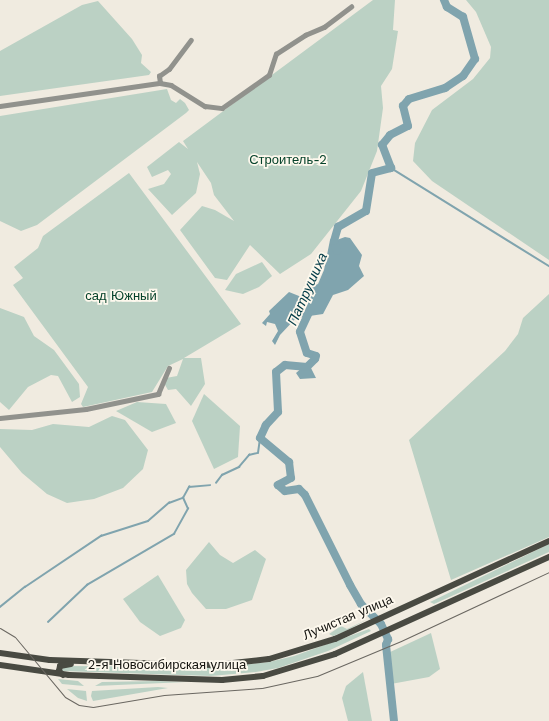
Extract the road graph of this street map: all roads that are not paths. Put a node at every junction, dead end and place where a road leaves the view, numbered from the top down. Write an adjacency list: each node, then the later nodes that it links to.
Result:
1 (351, 7): 3 (street)
2 (191, 40): 3 (street)
3 (160, 83): 4 (street)
4 (0, 106)
5 (169, 368): 6 (street)
6 (0, 418)
7 (549, 541): 11 (main road, Лучистая улица)
8 (549, 557): 9 (main road, Лучистая улица)
9 (375, 636): 13 (main road, 2-я Новосибирская улица)
10 (0, 653): 11 (main road, Лучистая улица)
11 (95, 662): 13 (main road)
12 (0, 665): 13 (main road, 2-я Новосибирская улица)
13 (64, 675)

